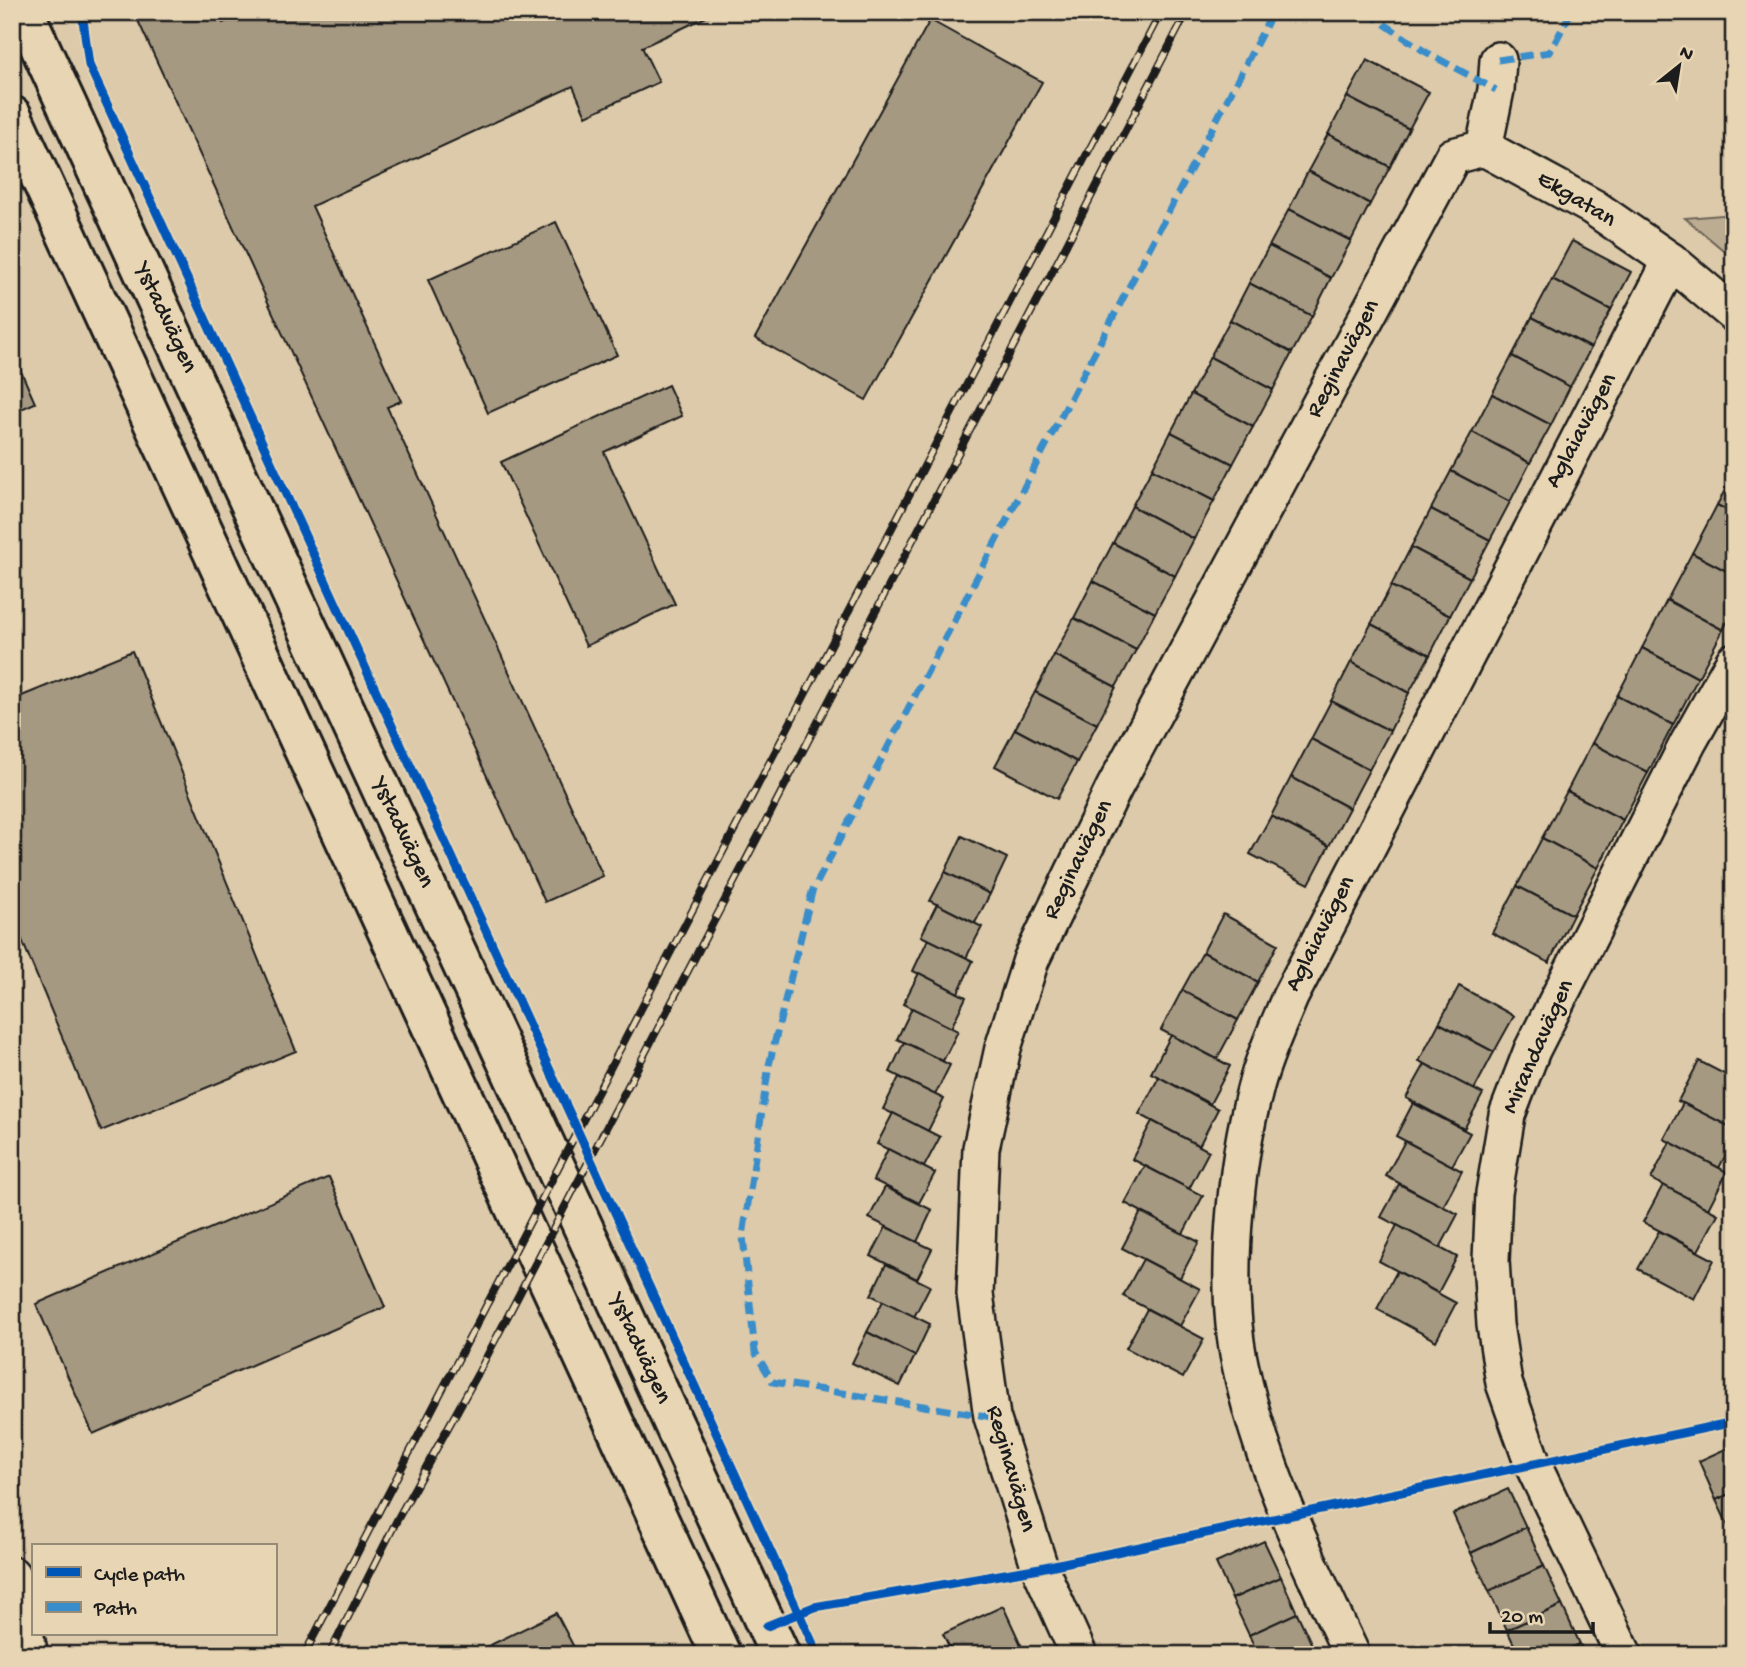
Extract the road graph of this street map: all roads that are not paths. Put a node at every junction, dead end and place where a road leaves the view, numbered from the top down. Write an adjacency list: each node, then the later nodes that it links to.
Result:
1 (24, 12): 11 (main road, Ystadvägen)
2 (1499, 60): 4 (street)
3 (12, 117): 10 (main road)
4 (1483, 148): 5 (street, Ekgatan); 12 (street, Reginavägen)
5 (1671, 261): 6 (street, Ekgatan); 13 (street, Aglaiavägen)
6 (1734, 314)
7 (1734, 661): 14 (street, Mirandavägen)
8 (12, 1575): 9 (street)
9 (30, 1655)
10 (721, 1655)
11 (780, 1655)
12 (1079, 1655)
13 (1352, 1655)
14 (1624, 1655)

